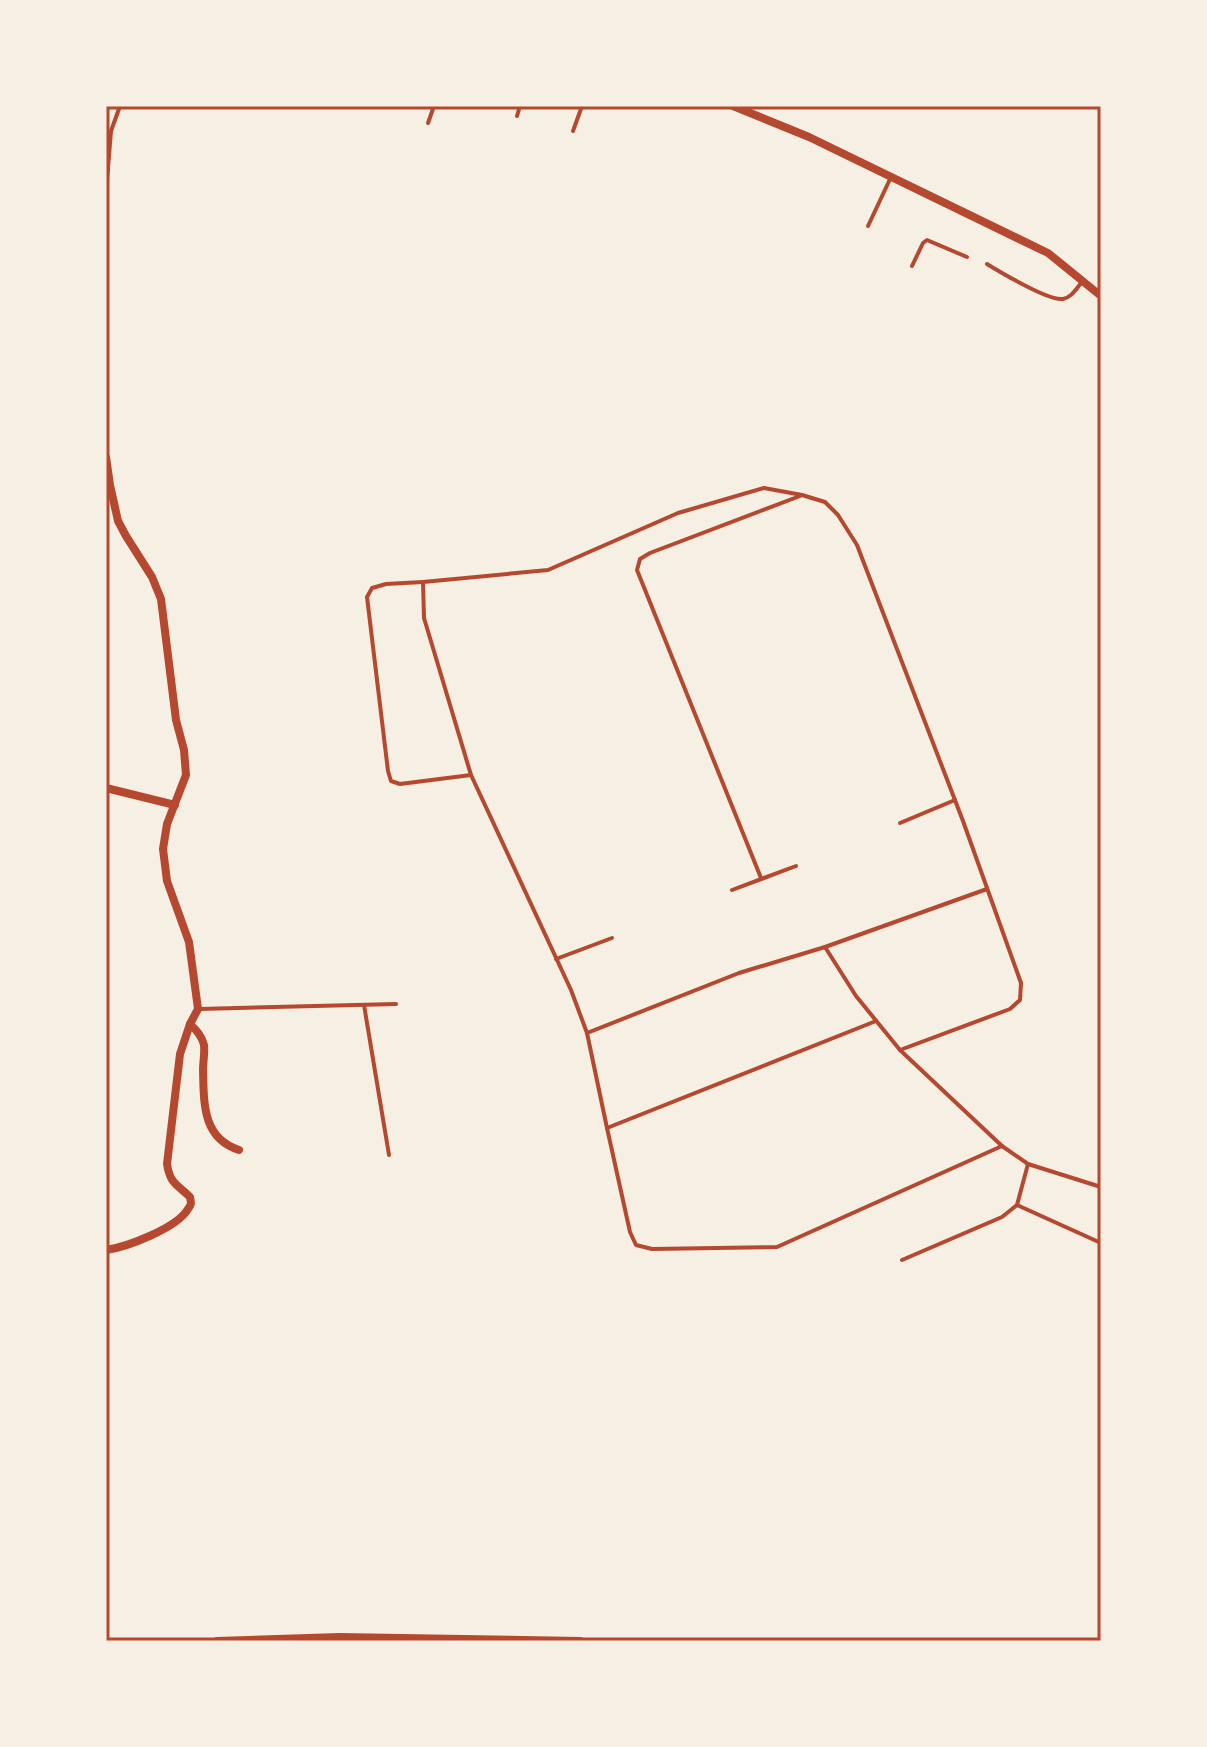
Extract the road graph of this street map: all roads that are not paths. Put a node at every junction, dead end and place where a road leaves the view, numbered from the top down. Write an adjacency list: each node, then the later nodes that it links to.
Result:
1 (120, 106): 8 (lane)
2 (434, 106): 7 (lane)
3 (520, 106): 6 (lane)
4 (582, 106): 9 (lane)
5 (733, 106): 10 (street)
6 (517, 116)
7 (428, 123)
8 (109, 131): 11 (lane)
9 (573, 131)
10 (891, 177): 12 (lane); 16 (street)
11 (106, 192)
12 (868, 226)
13 (967, 257): 15 (lane)
14 (987, 264): 16 (lane)
15 (912, 266)
16 (1083, 280): 17 (street)
17 (1101, 296)
18 (106, 457): 24 (street)
19 (802, 495): 20 (lane); 23 (lane); 27 (lane)
20 (423, 582): 21 (lane); 21 (lane)
21 (471, 775): 32 (lane)
22 (106, 788): 24 (street)
23 (955, 800): 25 (lane); 28 (lane)
24 (175, 805): 35 (street)
25 (900, 823)
26 (796, 866): 27 (lane)
27 (761, 878): 29 (lane)
28 (987, 889): 31 (lane); 39 (lane)
29 (732, 890)
30 (612, 938): 32 (lane)
31 (825, 947): 36 (lane); 38 (lane)
32 (556, 959): 38 (lane)
33 (396, 1004): 34 (lane)
34 (364, 1005): 35 (lane); 43 (lane)
35 (198, 1009): 37 (street)
36 (876, 1021): 39 (lane); 40 (lane)
37 (190, 1024): 42 (street); 48 (street)
38 (587, 1033): 40 (lane)
39 (900, 1050): 41 (lane)
40 (607, 1128): 41 (lane)
41 (1002, 1146): 44 (lane)
42 (239, 1150)
43 (389, 1155)
44 (1028, 1164): 45 (lane); 46 (lane)
45 (1101, 1187)
46 (1017, 1205): 47 (lane); 49 (lane)
47 (1101, 1243)
48 (106, 1250)
49 (902, 1260)
50 (217, 1641): 51 (street)
51 (580, 1641)

